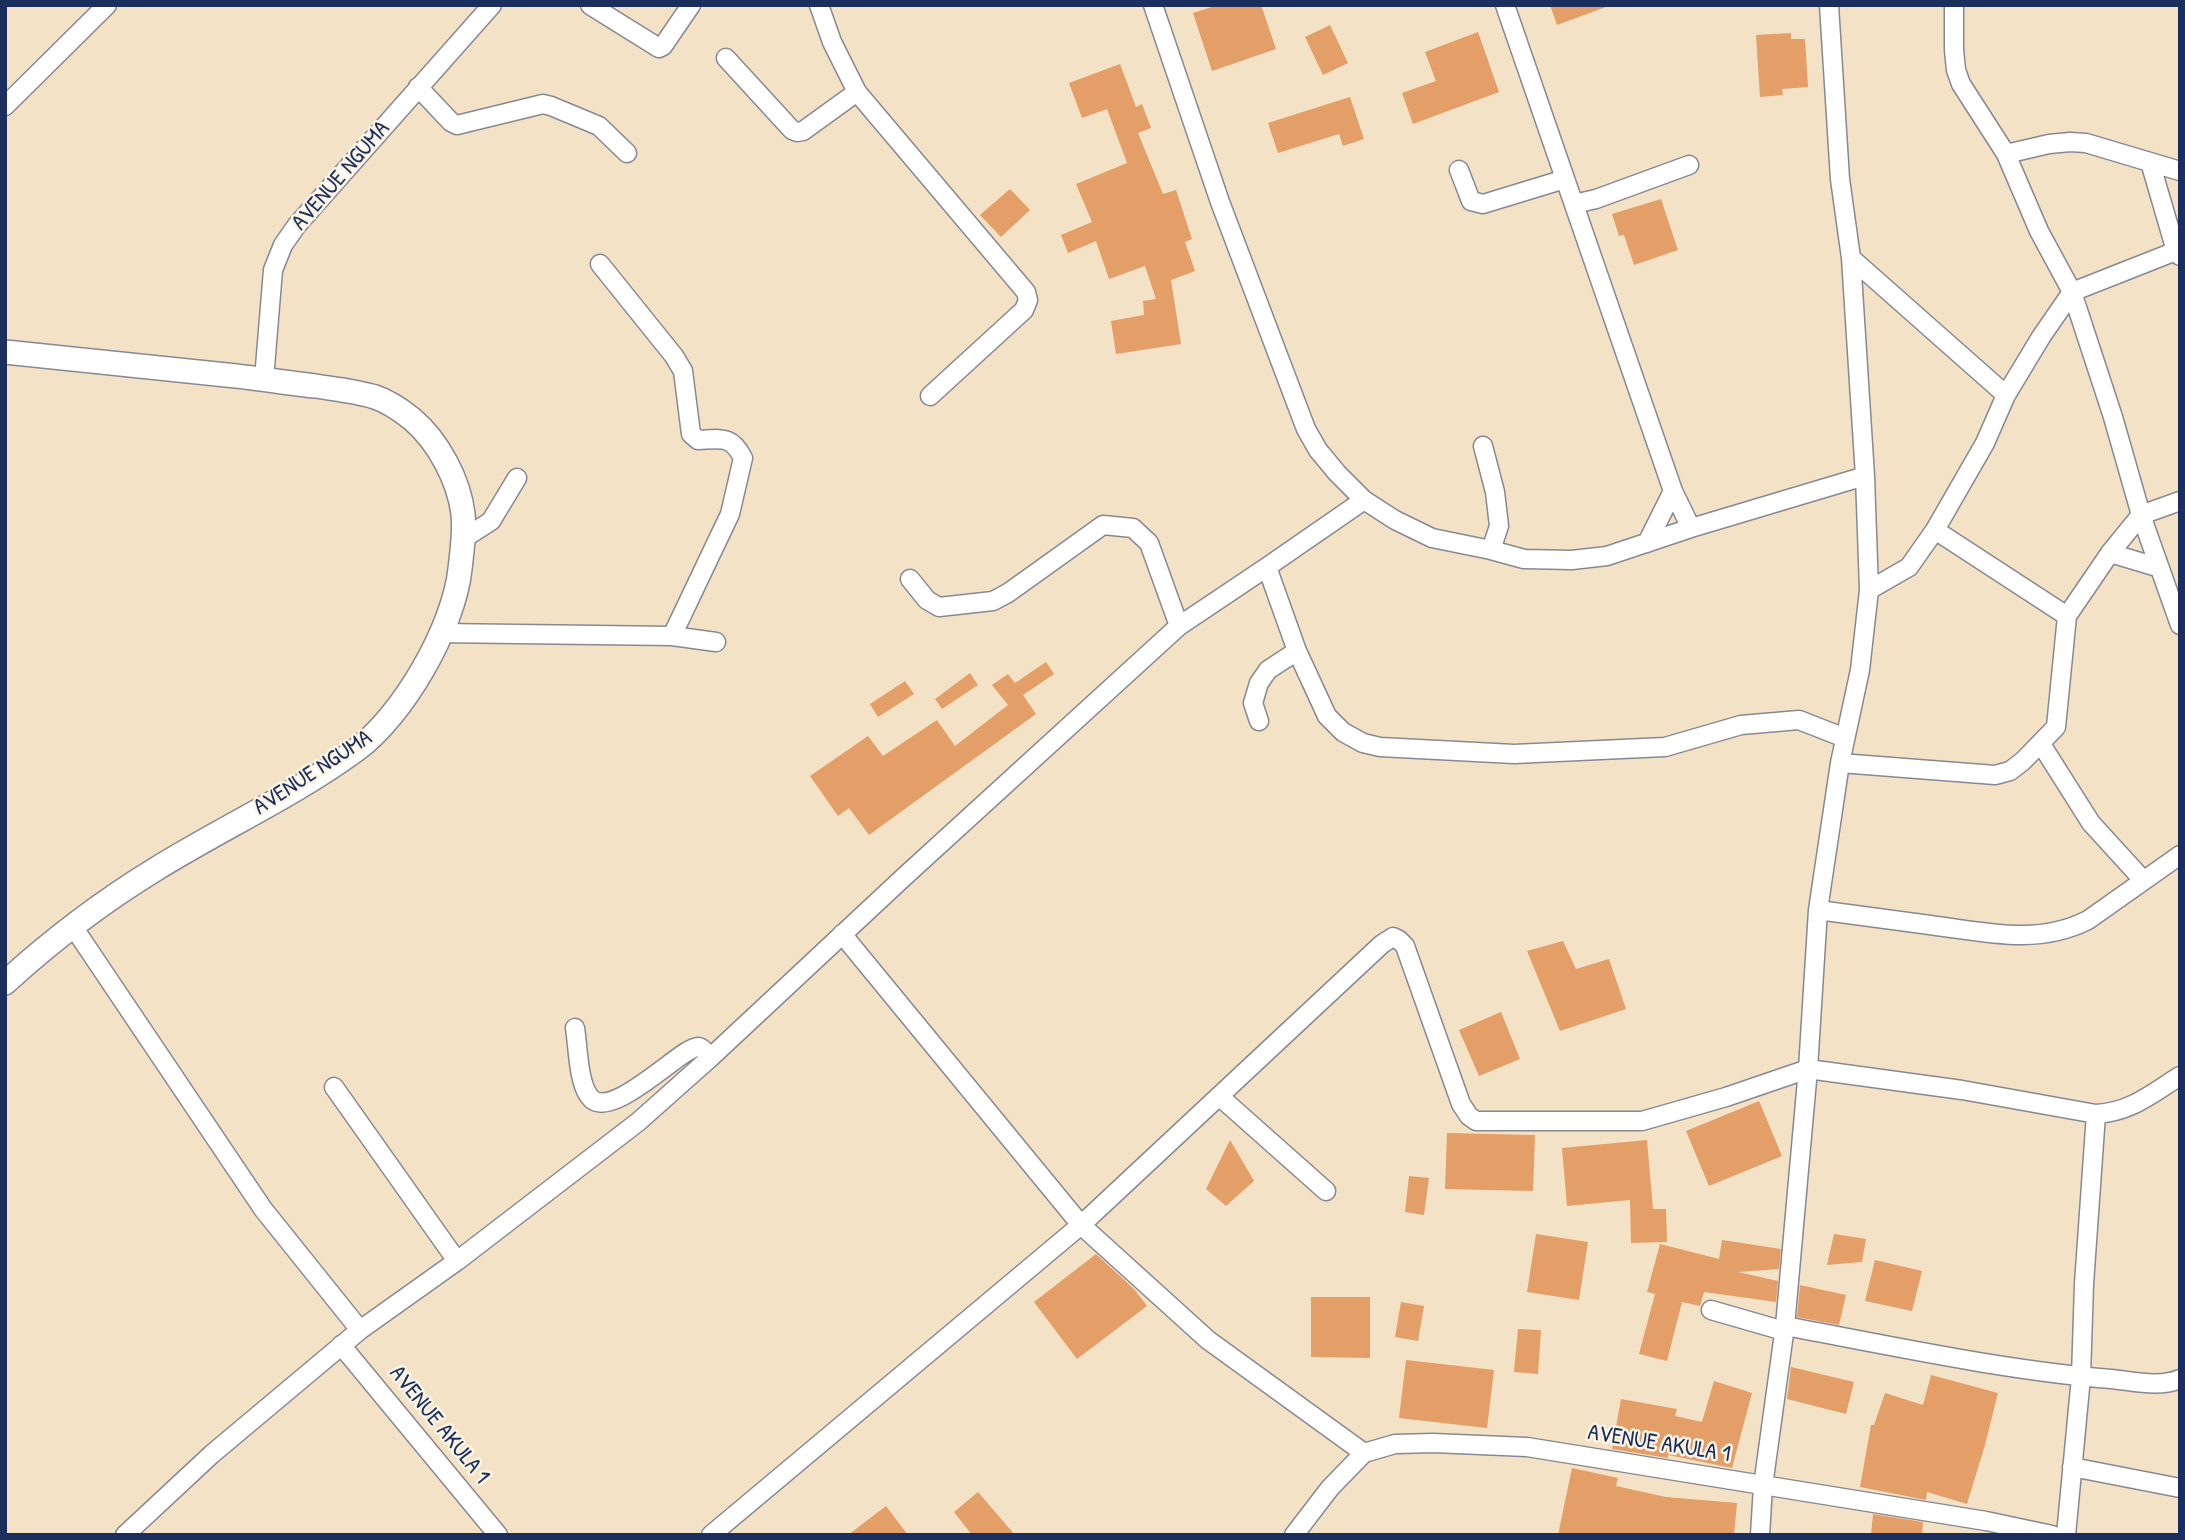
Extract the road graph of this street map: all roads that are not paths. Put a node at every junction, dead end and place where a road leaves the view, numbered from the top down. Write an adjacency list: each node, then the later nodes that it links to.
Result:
1 (107, 5): 13 (street)
2 (492, 5): 11 (street, AVENUE NGUMA)
3 (590, 5): 4 (street)
4 (691, 5)
5 (819, 5): 12 (street)
6 (1153, 5): 34 (street)
7 (1505, 5): 20 (street)
8 (1829, 5): 23 (street)
9 (1954, 5): 15 (street)
10 (726, 58): 12 (street)
11 (418, 87): 14 (street); 27 (street, AVENUE NGUMA)
12 (857, 92): 29 (street)
13 (5, 106)
14 (627, 153)
15 (2006, 155): 16 (street); 25 (street)
16 (2150, 162): 19 (street); 22 (street)
17 (1689, 165): 21 (street)
18 (1459, 170): 20 (street)
19 (2180, 171)
20 (1565, 179): 21 (street)
21 (1574, 204): 33 (street)
22 (2178, 254): 25 (street)
23 (1851, 258): 28 (street); 31 (street)
24 (600, 264): 51 (street)
25 (2072, 292): 28 (street); 36 (street)
26 (5, 352): 27 (main road, AVENUE NGUMA)
27 (264, 379): 39 (main road, AVENUE NGUMA)
28 (2006, 395): 38 (street)
29 (930, 396)
30 (1483, 446): 41 (street)
31 (1865, 476): 37 (street); 46 (street)
32 (517, 478): 39 (street)
33 (1673, 491): 37 (street); 40 (street)
34 (1364, 500): 41 (street); 43 (street)
35 (2180, 501): 36 (street)
36 (2141, 515): 42 (street); 44 (street)
37 (1691, 528): 40 (street)
38 (1935, 530): 46 (street); 47 (street)
39 (463, 539): 50 (main road, AVENUE NGUMA)
40 (1647, 543): 41 (street)
41 (1491, 550)
42 (2110, 553): 44 (street); 47 (street)
43 (1267, 568): 49 (street); 53 (street)
44 (2160, 568): 48 (street)
45 (910, 579): 49 (street)
46 (1869, 590): 55 (street)
47 (2067, 615): 56 (street)
48 (2180, 625)
49 (1179, 626): 62 (street)
50 (440, 634): 51 (street); 61 (main road, AVENUE NGUMA)
51 (672, 636): 52 (street)
52 (716, 642)
53 (1297, 651): 54 (street); 55 (street)
54 (1259, 721)
55 (1845, 738): 57 (street)
56 (2041, 744): 57 (street); 59 (street)
57 (1840, 763): 60 (street)
58 (2180, 856): 59 (street)
59 (2143, 880): 60 (street)
60 (1818, 911): 66 (street)
61 (72, 925): 63 (main road, AVENUE NGUMA); 76 (street)
62 (842, 934): 65 (street); 72 (street)
63 (5, 983)
64 (575, 1028): 65 (street)
65 (710, 1058): 73 (street)
66 (1808, 1069): 69 (street); 70 (street); 75 (street)
67 (2180, 1076): 70 (street)
68 (334, 1087): 73 (street)
69 (1219, 1096): 71 (street); 72 (street)
70 (2096, 1114): 78 (street)
71 (1326, 1191)
72 (1081, 1225): 80 (street); 86 (street)
73 (457, 1261): 76 (street)
74 (1711, 1310): 75 (street)
75 (1784, 1328): 78 (street); 82 (street)
76 (360, 1329): 77 (street)
77 (341, 1345): 84 (street); 85 (street, AVENUE AKULA 1)
78 (2081, 1377): 79 (street); 81 (street)
79 (2180, 1379)
80 (1364, 1453): 82 (street, AVENUE AKULA 1); 87 (street)
81 (2071, 1467): 83 (street); 90 (street)
82 (1763, 1486): 88 (street); 89 (street, AVENUE AKULA 1)
83 (2180, 1488)
84 (125, 1535)
85 (498, 1535)
86 (711, 1535)
87 (1294, 1535)
88 (1759, 1535)
89 (2052, 1535)
90 (2066, 1535)

